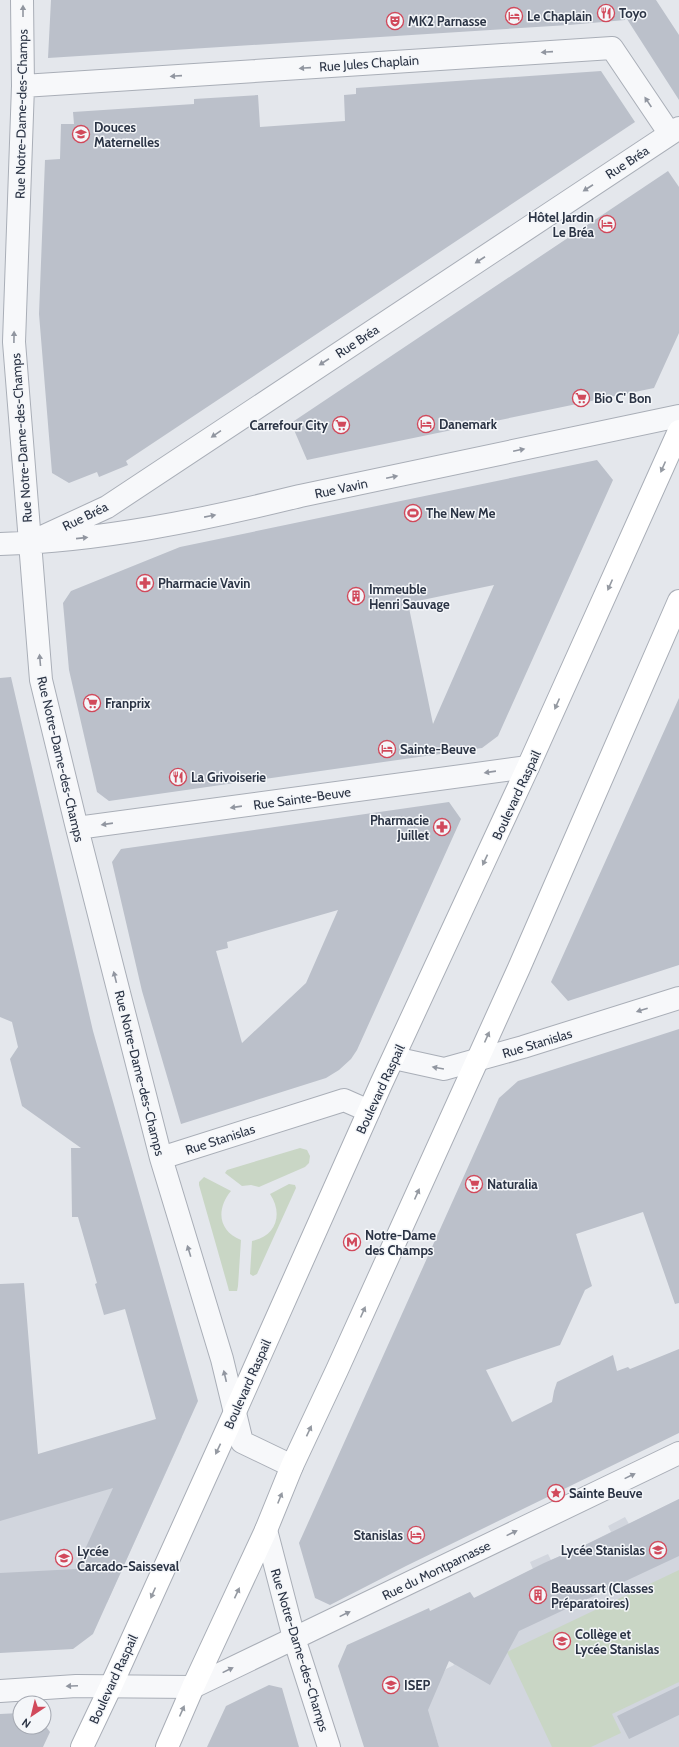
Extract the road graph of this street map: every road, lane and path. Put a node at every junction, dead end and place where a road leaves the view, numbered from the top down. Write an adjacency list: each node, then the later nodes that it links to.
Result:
1 (22, 0): 2 (street, Rue Notre-Dame-des-Champs, one-way to 1)
2 (23, 86): 3 (street, Rue Jules Chaplain, one-way to 2); 6 (street, Rue Notre-Dame-des-Champs, one-way to 2)
3 (674, 131): 6 (street, Rue Bréa, one-way to 6)
4 (679, 416): 6 (street, Rue Vavin, one-way to 4)
5 (679, 431): 9 (main road, Boulevard Raspail, one-way to 9)
6 (29, 543): 7 (street, Rue Vavin); 10 (street, Rue Notre-Dame-des-Champs, one-way to 6)
7 (0, 544)
8 (679, 601): 13 (main road, one-way to 8)
9 (528, 767): 10 (street, Rue Sainte-Beuve, one-way to 10); 12 (main road, Boulevard Raspail, one-way to 12)
10 (77, 828): 15 (street, Rue Notre-Dame-des-Champs, one-way to 10)
11 (679, 998): 13 (street, Rue Stanislas, one-way to 13)
12 (394, 1058): 13 (street, Rue Stanislas, one-way to 12); 14 (main road, Boulevard Raspail)
13 (476, 1062): 18 (main road, one-way to 13)
14 (369, 1111): 15 (street, Rue Stanislas); 16 (main road, Boulevard Raspail)
15 (161, 1158): 16 (street, Rue Notre-Dame-des-Champs, one-way to 15)
16 (234, 1414): 18 (street, Rue Notre-Dame-des-Champs); 21 (main road, Boulevard Raspail, one-way to 21)
17 (679, 1453): 20 (street, Rue du Montparnasse, one-way to 17)
18 (292, 1466): 19 (main road, one-way to 18)
19 (266, 1530): 20 (street, Rue Notre-Dame-des-Champs); 22 (main road, one-way to 19)
20 (294, 1638): 22 (street, Rue du Montparnasse, one-way to 20); 26 (street, Rue Notre-Dame-des-Champs)
21 (111, 1686): 22 (street); 23 (street, one-way to 23); 24 (main road, Boulevard Raspail)
22 (193, 1687): 25 (main road, one-way to 22)
23 (0, 1691)
24 (82, 1747)
25 (167, 1747)
26 (329, 1747)

